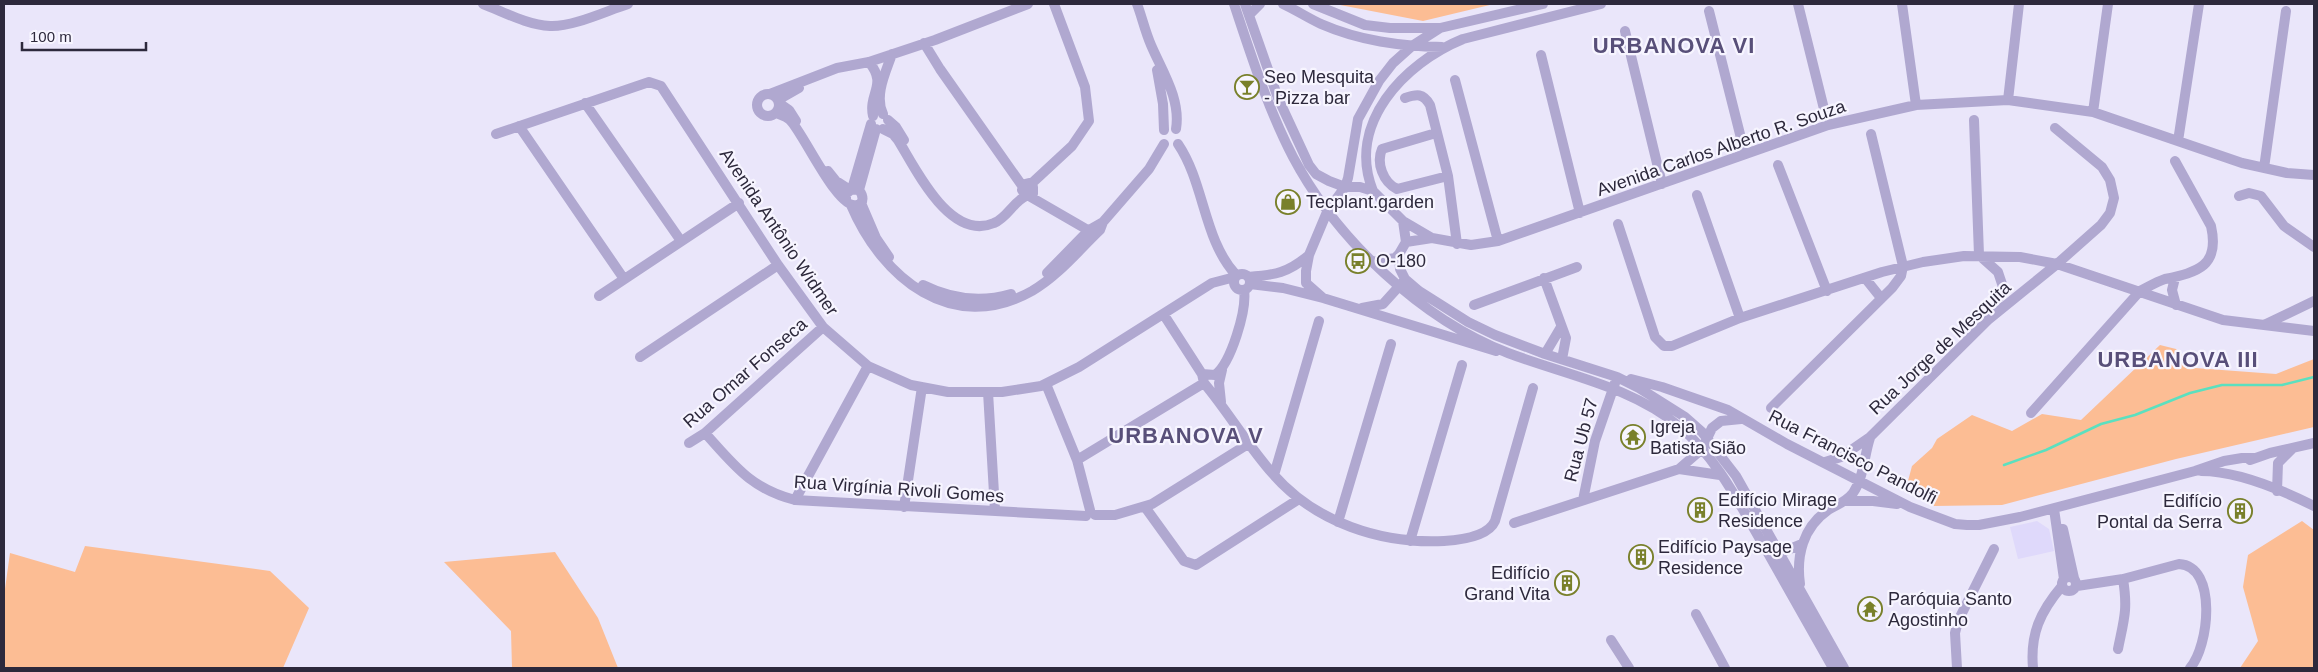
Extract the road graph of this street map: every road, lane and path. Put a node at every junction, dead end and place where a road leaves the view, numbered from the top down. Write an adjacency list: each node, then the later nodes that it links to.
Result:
1 (483, 4): 2 (street)
2 (628, 4)
3 (1028, 4): 23 (street)
4 (1054, 4): 61 (street)
5 (1137, 4): 25 (street)
6 (1234, 4): 67 (street)
7 (1245, 4): 20 (street)
8 (1260, 4): 20 (street)
9 (1283, 4): 24 (street)
10 (1313, 4): 21 (street)
11 (1543, 4): 21 (street)
12 (1601, 4): 27 (street)
13 (1798, 4): 41 (street)
14 (1902, 4): 36 (street)
15 (2018, 4): 34 (street)
16 (2108, 4): 37 (street)
17 (2199, 4): 48 (street)
18 (1709, 10): 52 (street)
19 (2286, 11): 55 (street)
20 (1249, 15): 58 (street)
21 (1440, 28): 26 (street)
22 (1625, 31): 59 (street)
23 (924, 43): 28 (street); 61 (street)
24 (1385, 43): 26 (street); 31 (street)
25 (1151, 44): 43 (street); 44 (street)
26 (1412, 46): 27 (street); 31 (street)
27 (1443, 47): 62 (street)
28 (892, 54): 30 (street); 39 (street)
29 (1541, 55): 68 (street)
30 (869, 62): 39 (street); 64 (street)
31 (1393, 63): 51 (street)
32 (1455, 80): 74 (street)
33 (1405, 98): 45 (street)
34 (2008, 100): 36 (street, Avenida Carlos Alberto R. Souza); 37 (street, Avenida Carlos Alberto R. Souza)
35 (585, 103): 40 (street, Avenida Antônio Widmer); 66 (street, Avenida Antônio Widmer); 73 (street)
36 (1916, 104): 41 (street, Avenida Carlos Alberto R. Souza)
37 (2093, 112): 48 (street, Avenida Carlos Alberto R. Souza)
38 (1974, 120): 80 (street)
39 (879, 122): 61 (street); 64 (street)
40 (518, 126): 46 (street, Avenida Antônio Widmer); 89 (street)
41 (1828, 126): 52 (street, Avenida Carlos Alberto R. Souza)
42 (2055, 128): 82 (street, Rua Jorge de Mesquita)
43 (1176, 129): 44 (street); 50 (street)
44 (1164, 130): 49 (street)
45 (1436, 133): 57 (street); 57 (street)
46 (496, 134)
47 (1871, 134): 84 (street)
48 (2178, 141): 55 (street, Avenida Carlos Alberto R. Souza)
49 (1164, 144): 50 (street); 71 (street)
50 (1178, 144): 90 (street)
51 (1352, 147): 58 (street); 60 (street)
52 (1745, 154): 59 (street, Avenida Carlos Alberto R. Souza)
53 (2175, 161): 88 (street)
54 (1778, 165): 92 (street)
55 (2264, 168): 56 (street, Avenida Carlos Alberto R. Souza)
56 (2314, 175)
57 (1448, 176): 76 (street)
58 (1329, 181): 60 (street)
59 (1662, 184): 68 (street, Avenida Carlos Alberto R. Souza)
60 (1345, 187): 62 (street); 67 (street)
61 (1028, 191): 71 (street)
62 (1373, 191): 69 (street)
63 (1697, 195): 102 (street)
64 (853, 196): 71 (street)
65 (2239, 196): 77 (street)
66 (739, 203): 73 (street); 83 (street, Avenida Antônio Widmer)
67 (1327, 212): 79 (street); 81 (street)
68 (1580, 213): 74 (street, Avenida Carlos Alberto R. Souza)
69 (1403, 221): 72 (street); 75 (street)
70 (1618, 224): 102 (street)
71 (1096, 228)
72 (1432, 238): 75 (street); 76 (street, Avenida Carlos Alberto R. Souza)
73 (681, 241): 89 (street)
74 (1498, 241): 76 (street, Avenida Carlos Alberto R. Souza)
75 (1406, 242): 78 (street)
76 (1457, 244)
77 (2314, 247)
78 (1399, 254): 81 (street); 91 (street)
79 (1309, 255): 90 (street); 95 (street)
80 (1979, 255): 82 (street); 84 (street); 103 (street)
81 (1372, 262): 91 (street)
82 (2057, 264): 93 (street); 103 (street, Rua Jorge de Mesquita)
83 (778, 265): 107 (street, Avenida Antônio Widmer); 112 (street)
84 (1903, 266): 87 (street); 96 (street)
85 (1577, 267): 86 (street)
86 (1544, 278): 98 (street); 106 (street)
87 (1865, 278): 92 (street); 96 (street)
88 (2176, 278): 93 (street); 99 (street)
89 (624, 279): 94 (street)
90 (1241, 282): 95 (street); 101 (street, Avenida Antônio Widmer); 116 (street)
91 (1402, 283): 100 (street); 110 (street); 111 (street)
92 (1827, 291): 102 (street)
93 (2140, 291): 99 (street); 126 (street)
94 (599, 296)
95 (1323, 298): 100 (street)
96 (1882, 298): 125 (street)
97 (2314, 302): 105 (street)
98 (1474, 305)
99 (2176, 305): 105 (street)
100 (1358, 308): 110 (street)
101 (1164, 315): 117 (street); 119 (street, Avenida Antônio Widmer)
102 (1740, 318)
103 (1989, 318): 129 (street, Rua Jorge de Mesquita)
104 (1319, 321): 144 (street)
105 (2264, 325): 108 (street)
106 (1561, 326): 111 (street); 113 (street)
107 (823, 327): 115 (street, Avenida Antônio Widmer); 128 (street, Rua Omar Fonseca)
108 (2314, 331)
109 (1391, 344): 159 (street)
110 (1507, 352): 122 (street)
111 (1545, 354): 113 (street)
112 (640, 357)
113 (1562, 359): 118 (street)
114 (1462, 365): 161 (street)
115 (868, 366): 120 (street, Avenida Antônio Widmer); 149 (street)
116 (1222, 370): 117 (street); 124 (street)
117 (1204, 378): 124 (street); 138 (street)
118 (1617, 378): 122 (street, Rua Ub 57); 127 (street, Rua Francisco Pandolfi); 130 (street)
119 (1046, 384): 123 (street, Avenida Antônio Widmer); 138 (street)
120 (922, 387): 123 (street, Avenida Antônio Widmer); 153 (street)
121 (1533, 388): 161 (street)
122 (1612, 389): 135 (street); 150 (street, Rua Ub 57)
123 (988, 392): 157 (street)
124 (1222, 405): 132 (street)
125 (1771, 408)
126 (2031, 413)
127 (1742, 419): 130 (street); 139 (street, Rua Francisco Pandolfi)
128 (705, 433): 131 (street, Rua Omar Fonseca); 149 (street, Rua Virgínia Rivoli Gomes)
129 (1870, 437): 139 (street, Rua Jorge de Mesquita); 146 (street, Rua Jorge de Mesquita)
130 (1707, 438): 135 (street); 164 (street)
131 (689, 442)
132 (1248, 444): 144 (street); 154 (street, Rua Virgínia Rivoli Gomes)
133 (2314, 444): 134 (street)
134 (2293, 448): 136 (street); 140 (street)
135 (1702, 449): 141 (street); 145 (street)
136 (2270, 453): 137 (street); 140 (street)
137 (2254, 458): 142 (street, Rua Francisco Pandolfi); 143 (street)
138 (1076, 460): 158 (street)
139 (1825, 462): 146 (street, Rua Francisco Pandolfi)
140 (2278, 463): 147 (street)
141 (1680, 469): 145 (street); 150 (street)
142 (2196, 471): 143 (street); 156 (street, Rua Francisco Pandolfi)
143 (2220, 472): 147 (street)
144 (1274, 475): 148 (street)
145 (1720, 475): 164 (street)
146 (1860, 481): 151 (street); 155 (street, Rua Francisco Pandolfi)
147 (2277, 491): 152 (street)
148 (1298, 499): 154 (street); 159 (street)
149 (795, 500): 153 (street, Rua Virgínia Rivoli Gomes)
150 (1583, 500): 160 (street)
151 (1846, 501): 155 (street); 162 (street)
152 (2314, 506)
153 (904, 507): 157 (street, Rua Virgínia Rivoli Gomes)
154 (1144, 507): 158 (street, Rua Virgínia Rivoli Gomes)
155 (1910, 507): 156 (street, Rua Francisco Pandolfi)
156 (2054, 509): 166 (street)
157 (996, 510): 158 (street, Rua Virgínia Rivoli Gomes)
158 (1090, 513)
159 (1338, 522): 161 (street)
160 (1514, 523)
161 (1410, 541)
162 (1802, 544): 164 (street); 167 (street)
163 (1994, 549): 175 (street)
164 (1775, 555): 167 (street); 173 (street)
165 (2123, 579): 166 (street); 170 (street); 177 (street)
166 (2069, 584): 176 (street)
167 (1801, 590): 174 (street)
168 (1696, 614): 172 (street)
169 (1611, 640): 171 (street)
170 (2118, 649)
171 (1629, 668)
172 (1725, 668)
173 (1833, 668)
174 (1844, 668)
175 (1957, 668)
176 (2033, 668)
177 (2190, 668)

